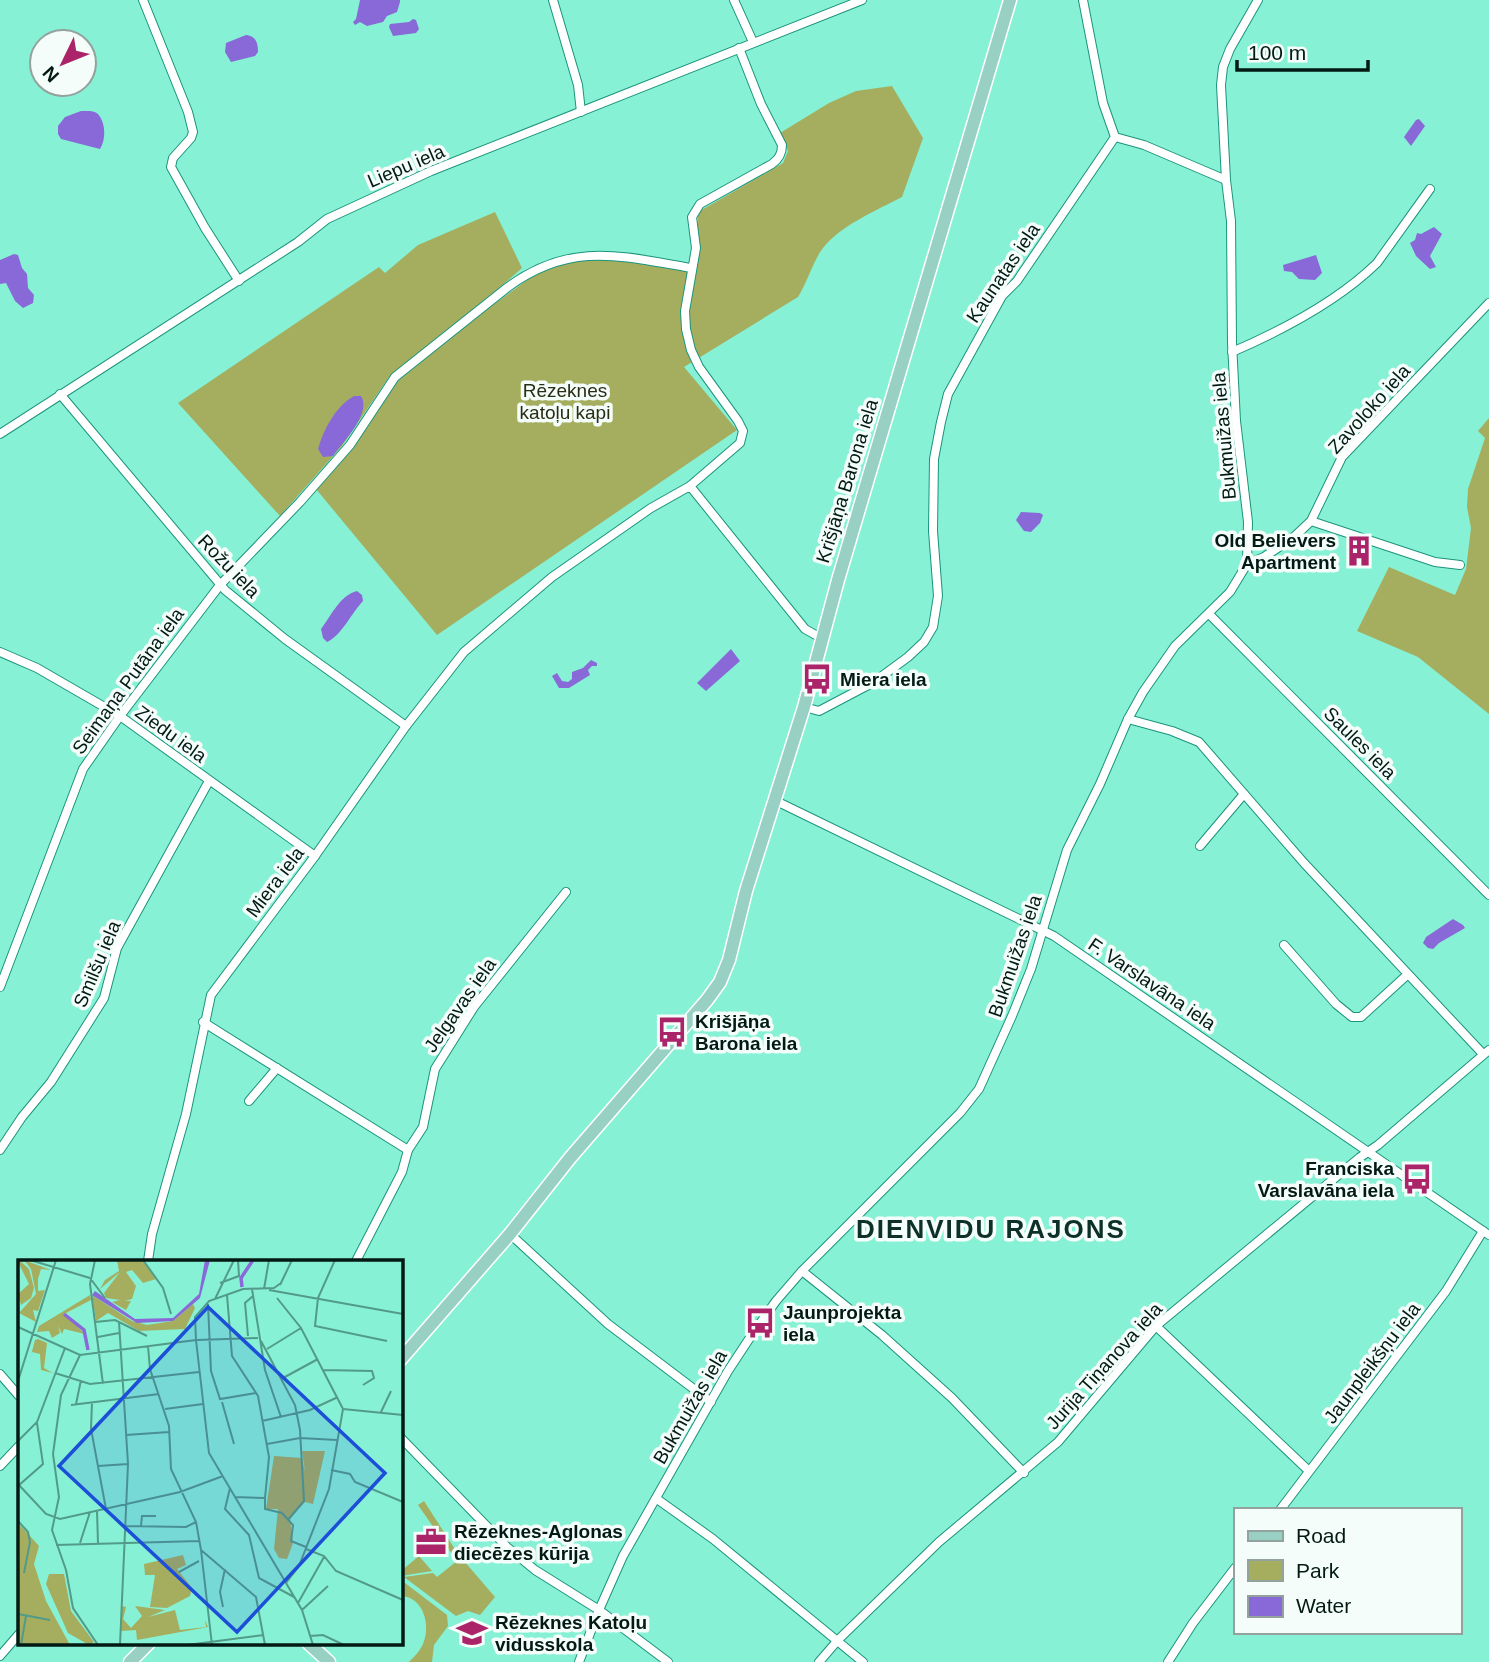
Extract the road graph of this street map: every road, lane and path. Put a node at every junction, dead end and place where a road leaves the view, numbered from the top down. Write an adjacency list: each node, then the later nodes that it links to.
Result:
1 (143, 0): 15 (street)
2 (553, 0): 10 (street)
3 (734, 0): 8 (street)
4 (862, 0): 8 (street, Liepu iela)
5 (1010, 0): 26 (main road, Krišjāņa Barona iela)
6 (1083, 0): 11 (street)
7 (1258, 0): 12 (street, Bukmuižas iela)
8 (753, 43): 9 (street, Liepu iela)
9 (739, 48): 10 (street, Liepu iela); 14 (street, Miera iela)
10 (581, 111): 15 (street, Liepu iela)
11 (1115, 137): 12 (street); 28 (street, Kaunatas iela)
12 (1226, 180): 17 (street, Bukmuižas iela)
13 (1430, 189): 17 (street)
14 (691, 268): 20 (street, Miera iela); 24 (street, Seimaņa Putāna iela)
15 (239, 281): 18 (street, Liepu iela)
16 (1489, 303): 21 (street, Zavoloko iela)
17 (1232, 352): 22 (street, Bukmuižas iela)
18 (61, 394): 19 (street, Liepu iela); 24 (street, Rožu iela)
19 (0, 434)
20 (690, 486): 26 (street); 31 (street, Miera iela)
21 (1311, 521): 22 (street, Zavoloko iela); 23 (street)
22 (1247, 564): 25 (street, Bukmuižas iela)
23 (1460, 565)
24 (220, 585): 29 (street, Seimaņa Putāna iela); 31 (street, Rožu iela)
25 (1209, 614): 30 (street, Bukmuižas iela); 38 (street, Saules iela)
26 (821, 638): 28 (main road, Krišjāņa Barona iela)
27 (0, 652): 29 (street, Ziedu iela)
28 (804, 707): 34 (main road, Krišjāņa Barona iela)
29 (120, 716): 32 (street, Ziedu iela); 42 (street, Seimaņa Putāna iela)
30 (1128, 719): 33 (street); 39 (street, Bukmuižas iela)
31 (406, 726): 36 (street, Miera iela)
32 (209, 780): 36 (street, Ziedu iela); 49 (street, Smilšu iela)
33 (1244, 794): 35 (street); 43 (street)
34 (774, 800): 39 (street, F. Varslavāna iela); 53 (main road, Krišjāņa Barona iela)
35 (1200, 846)
36 (315, 856): 45 (street, Miera iela)
37 (566, 892): 50 (street, Jelgavas iela)
38 (1489, 895)
39 (1043, 930): 51 (street, F. Varslavāna iela); 56 (street, Bukmuižas iela)
40 (1284, 945): 43 (street)
41 (0, 955): 42 (street)
42 (10, 959): 44 (street, Seimaņa Putāna iela)
43 (1407, 975): 46 (street)
44 (0, 987)
45 (204, 1022): 47 (street); 54 (street, Miera iela)
46 (1486, 1052): 51 (street, Jurija Tiņanova iela)
47 (277, 1068): 48 (street); 50 (street)
48 (249, 1101)
49 (0, 1150)
50 (408, 1150): 55 (street, Jelgavas iela)
51 (1368, 1151): 52 (street, F. Varslavāna iela); 57 (street, Jurija Tiņanova iela)
52 (1486, 1233): 65 (street, Jaunpleikšņu iela)
53 (510, 1234): 58 (main road, Krišjāņa Barona iela); 61 (street)
54 (148, 1260)
55 (357, 1260)
56 (802, 1271): 61 (street, Bukmuižas iela); 66 (street)
57 (1156, 1326): 65 (street); 66 (street, Jurija Tiņanova iela)
58 (402, 1358)
59 (0, 1374): 60 (street)
60 (18, 1395)
61 (711, 1402): 67 (street, Bukmuižas iela)
62 (402, 1439): 70 (street)
63 (18, 1447): 64 (street)
64 (0, 1466)
65 (1309, 1471): 68 (street, Jaunpleikšņu iela)
66 (1024, 1473): 72 (street, Jurija Tiņanova iela)
67 (656, 1499): 70 (street, Bukmuižas iela); 72 (street)
68 (1281, 1508)
69 (1234, 1569): 82 (street)
70 (599, 1610): 78 (street, Bukmuižas iela); 79 (street)
71 (18, 1635): 75 (street)
72 (838, 1640): 80 (street, Jurija Tiņanova iela); 81 (street)
73 (148, 1644): 76 (main road)
74 (309, 1644): 77 (main road)
75 (0, 1656)
76 (130, 1662)
77 (329, 1662)
78 (579, 1662)
79 (668, 1662)
80 (819, 1662)
81 (863, 1662)
82 (1168, 1662)

